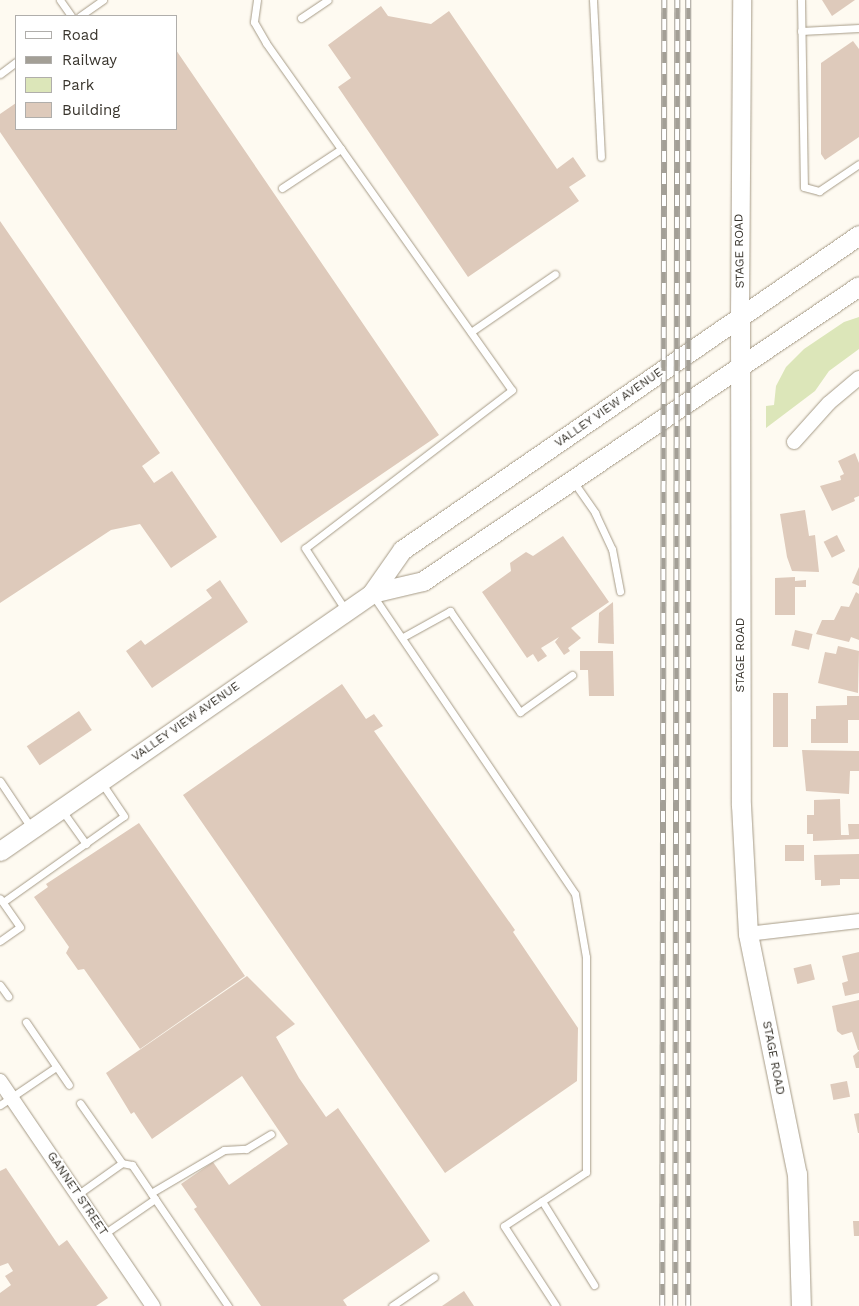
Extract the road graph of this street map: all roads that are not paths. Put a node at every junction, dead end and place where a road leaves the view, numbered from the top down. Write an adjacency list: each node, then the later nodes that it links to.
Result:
1 (60, 0): 8 (lane)
2 (102, 0): 9 (lane)
3 (257, 0): 15 (lane)
4 (328, 0): 10 (lane)
5 (593, 0): 16 (lane)
6 (742, 0): 22 (street, STAGE ROAD)
7 (801, 0): 12 (lane)
8 (70, 15)
9 (81, 15)
10 (301, 18)
11 (859, 28): 12 (lane)
12 (801, 31): 17 (lane)
13 (15, 63): 14 (lane)
14 (0, 74)
15 (341, 149): 18 (lane); 23 (lane)
16 (601, 157)
17 (859, 164)
18 (282, 188)
19 (859, 236): 22 (main road, VALLEY VIEW AVENUE)
20 (555, 274): 23 (lane)
21 (859, 286): 24 (main road, VALLEY VIEW AVENUE)
22 (740, 317): 24 (main road, STAGE ROAD); 29 (main road, VALLEY VIEW AVENUE)
23 (471, 332): 30 (lane)
24 (739, 370): 27 (main road, VALLEY VIEW AVENUE); 41 (main road, STAGE ROAD)
25 (859, 378): 26 (street)
26 (794, 442)
27 (573, 481): 28 (lane); 29 (main road, VALLEY VIEW AVENUE)
28 (620, 591)
29 (372, 594): 30 (main road, VALLEY VIEW AVENUE); 31 (lane)
30 (346, 612): 34 (main road, VALLEY VIEW AVENUE)
31 (403, 637): 32 (lane); 55 (lane)
32 (572, 675)
33 (0, 781): 36 (lane)
34 (101, 781): 35 (main road, VALLEY VIEW AVENUE); 37 (lane)
35 (61, 809): 36 (main road, VALLEY VIEW AVENUE); 37 (lane)
36 (32, 829): 38 (main road, VALLEY VIEW AVENUE)
37 (86, 844): 39 (lane)
38 (0, 851)
39 (1, 900): 42 (lane)
40 (859, 922): 41 (street)
41 (748, 934): 63 (main road, STAGE ROAD)
42 (0, 941)
43 (0, 985): 44 (lane)
44 (8, 996)
45 (26, 1022): 46 (lane)
46 (56, 1067): 48 (lane); 49 (lane)
47 (0, 1081): 49 (street, GANNET STREET)
48 (69, 1085)
49 (6, 1101): 53 (street, GANNET STREET)
50 (80, 1103): 52 (lane)
51 (271, 1134): 54 (lane)
52 (122, 1163): 53 (lane); 54 (lane)
53 (77, 1194): 56 (street, GANNET STREET)
54 (153, 1196): 56 (lane); 60 (lane)
55 (542, 1201): 58 (lane); 62 (lane)
56 (104, 1234): 59 (street, GANNET STREET)
57 (434, 1277): 61 (lane)
58 (594, 1285)
59 (153, 1306)
60 (228, 1306)
61 (392, 1306)
62 (556, 1306)
63 (801, 1306)

